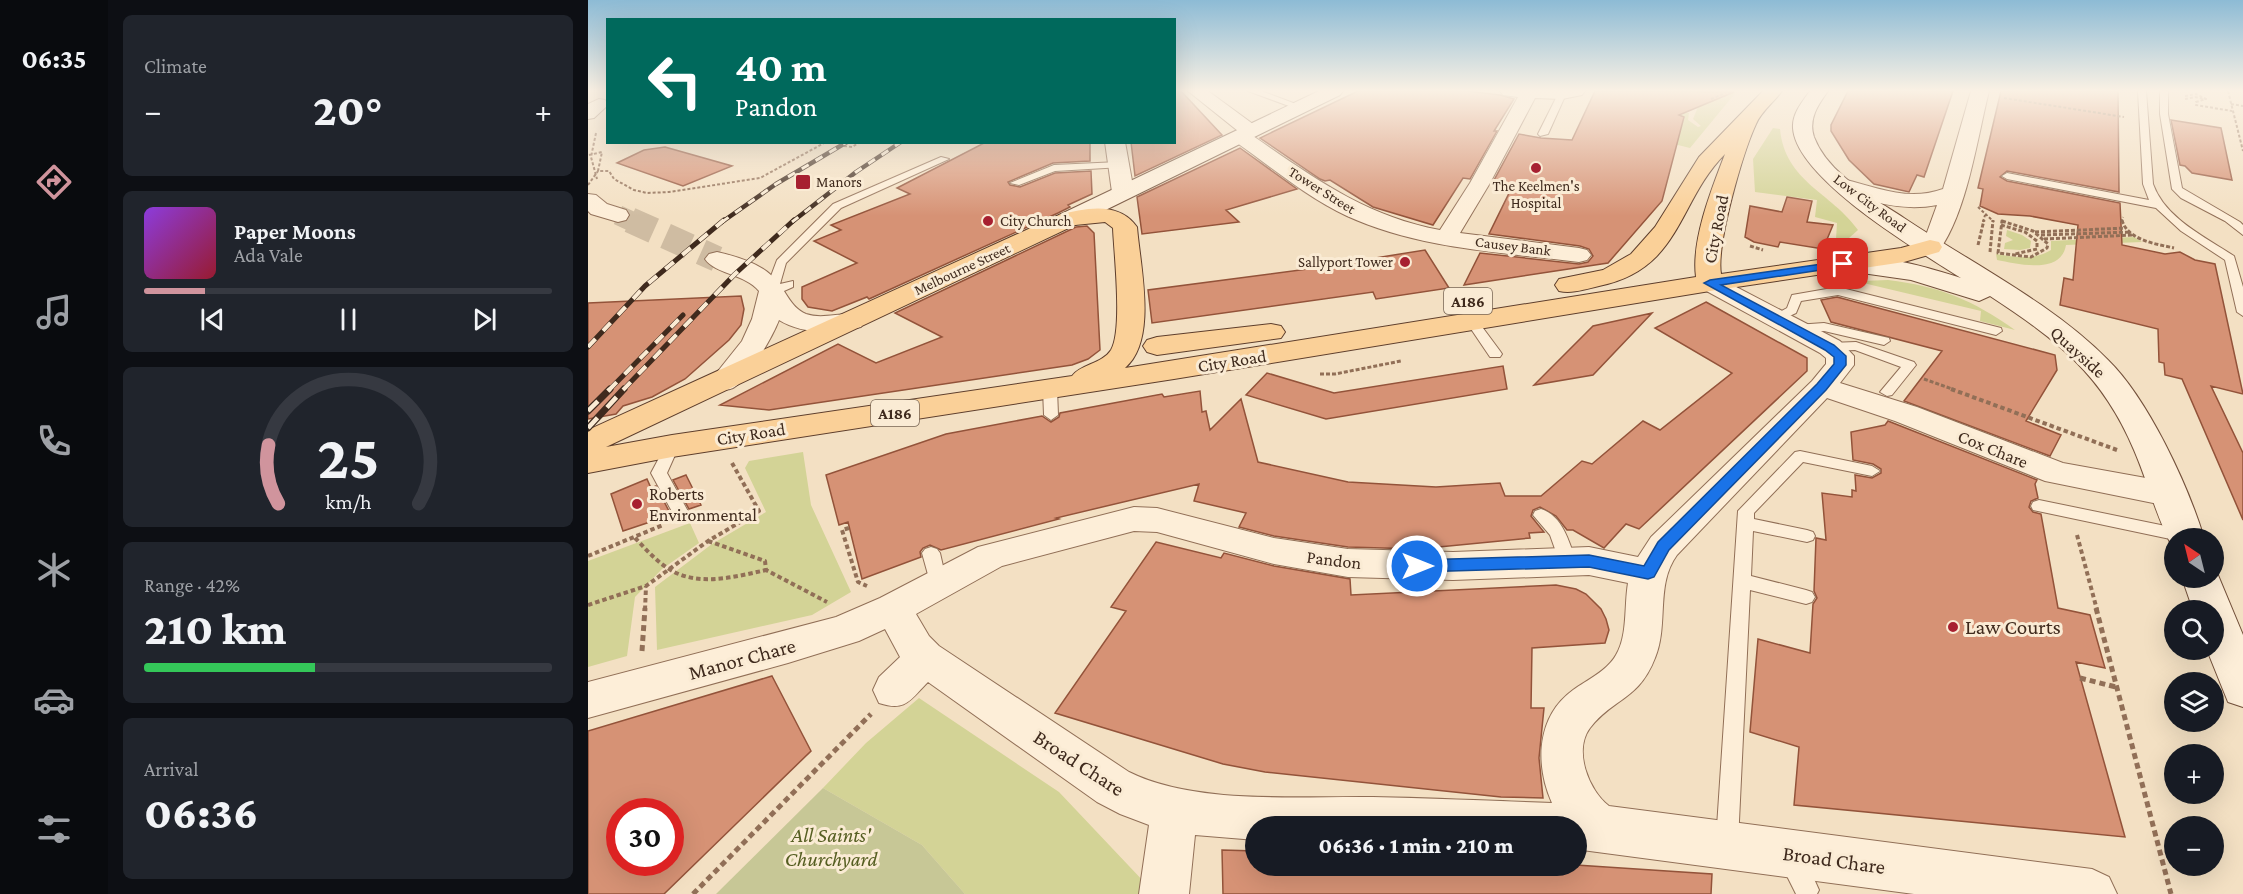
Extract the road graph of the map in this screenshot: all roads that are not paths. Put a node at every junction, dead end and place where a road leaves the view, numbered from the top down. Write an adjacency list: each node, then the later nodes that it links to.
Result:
1 (1501, 133): 21 (street)
2 (1734, 133): 38 (main road, City Road / A186)
3 (1743, 133): 22 (main road, City Road / A186)
4 (1804, 133): 14 (main road, Low City Road)
5 (1970, 133): 16 (street)
6 (2145, 133): 17 (lane)
7 (2167, 133): 20 (lane)
8 (1245, 134): 15 (main road, Melbourne Street); 21 (street, Tower Street)
9 (1115, 144): 11 (street)
10 (944, 159): 29 (lane)
11 (1119, 165): 13 (lane); 15 (street)
12 (2007, 176): 17 (lane)
13 (1015, 183)
14 (1842, 184): 16 (street); 23 (main road, Low City Road)
15 (1123, 192): 18 (main road, Melbourne Street); 19 (main road)
16 (1951, 194): 23 (street)
17 (2158, 205): 31 (lane)
18 (1067, 220): 19 (main road); 32 (main road, Melbourne Street)
19 (1125, 227): 36 (main road)
20 (2243, 232)
21 (1446, 238): 24 (street, Causey Bank)
22 (1712, 240): 27 (main road); 28 (main road, City Road / A186)
23 (1930, 247): 26 (main road, A186); 30 (main road, Quayside)
24 (1579, 255)
25 (717, 259): 29 (street)
26 (1843, 264): 27 (main road, A186); 30 (main road)
27 (1803, 270): 28 (main road, A186)
28 (1710, 283): 33 (main road, City Road / A186); 34 (street)
29 (780, 288): 32 (street); 42 (street)
30 (2029, 310): 51 (main road, Quayside)
31 (2243, 312)
32 (852, 321): 42 (main road, Melbourne Street)
33 (1473, 323): 40 (lane); 41 (main road, City Road / A186)
34 (1785, 323): 35 (lane); 37 (lane); 39 (street)
35 (1996, 331)
36 (1130, 334): 38 (main road, A186); 45 (main road, A186)
37 (1884, 341)
38 (1157, 346): 41 (main road, A186)
39 (1830, 347): 43 (street); 44 (lane)
40 (1495, 354)
41 (1237, 360): 45 (main road, City Road / A186)
42 (724, 381): 46 (main road); 47 (main road, Melbourne Street)
43 (1822, 387): 51 (street, Cox Chare); 60 (street)
44 (1887, 392)
45 (1056, 397): 46 (main road, City Road / A186)
46 (727, 438): 48 (main road, City Road / A186)
47 (588, 443)
48 (672, 446): 49 (main road, City Road / A186); 53 (lane)
49 (588, 462)
50 (1872, 471): 55 (lane)
51 (2168, 494): 56 (main road, Quayside)
52 (2039, 506): 57 (lane)
53 (682, 515)
54 (1541, 515): 59 (lane)
55 (1745, 523): 58 (lane); 61 (lane)
56 (2181, 528)
57 (2164, 533)
58 (1807, 536)
59 (1567, 561): 60 (street, Pandon); 63 (street, Pandon)
60 (1648, 573): 72 (street)
61 (1742, 581): 62 (lane); 73 (lane)
62 (1806, 597)
63 (884, 599): 64 (street, Manor Chare); 66 (street, Broad Chare)
64 (838, 617): 66 (street, Broad Chare); 69 (street, Manor Chare)
65 (2224, 639): 67 (main road)
66 (920, 653): 68 (street); 70 (street, Broad Chare)
67 (2243, 689)
68 (894, 690)
69 (588, 700)
70 (1174, 811): 71 (street, Broad Chare); 74 (street)
71 (1245, 818)
72 (1589, 828): 73 (street, Broad Chare)
73 (1726, 845): 75 (street, Broad Chare)
74 (1164, 894)
75 (2092, 894)

